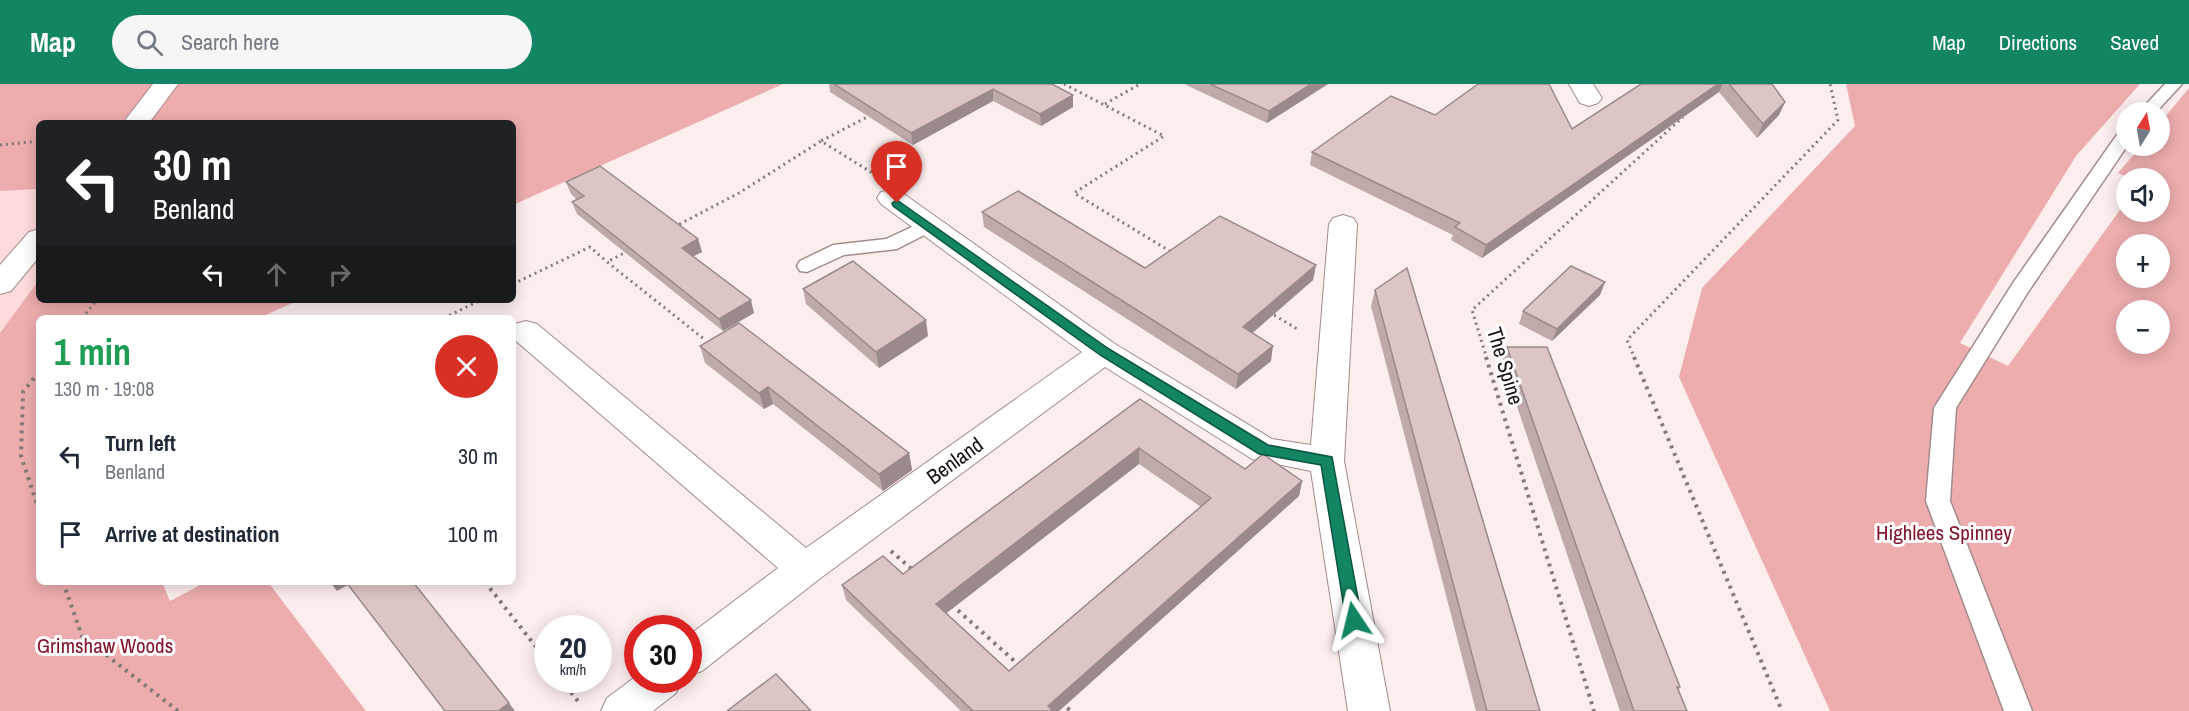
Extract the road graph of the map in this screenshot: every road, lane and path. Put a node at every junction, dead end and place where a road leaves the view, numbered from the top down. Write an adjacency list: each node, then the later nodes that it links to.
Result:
1 (166, 84): 10 (street)
2 (1064, 84): 7 (path)
3 (1140, 84): 7 (path)
4 (1830, 84): 56 (path)
5 (2174, 84): 6 (lane)
6 (2157, 102)
7 (1104, 105): 21 (path)
8 (881, 110): 12 (path)
9 (1689, 111): 55 (path, The Spine)
10 (138, 120)
11 (36, 141): 13 (path)
12 (821, 141): 15 (path); 18 (path)
13 (0, 145)
14 (2116, 149): 57 (lane)
15 (894, 201): 17 (street)
16 (1343, 224): 33 (street)
17 (927, 226): 23 (lane); 34 (street)
18 (668, 230)
19 (36, 242): 25 (street)
20 (637, 246): 22 (path)
21 (1174, 254)
22 (607, 262): 24 (path); 32 (path)
23 (807, 266)
24 (516, 283)
25 (0, 284)
26 (94, 303): 29 (path)
27 (475, 303): 30 (path)
28 (1263, 308): 33 (path)
29 (84, 315)
30 (450, 315)
31 (526, 332): 39 (street)
32 (704, 339)
33 (1335, 340): 36 (street)
34 (1104, 352): 36 (street); 38 (street, Benland)
35 (36, 376): 37 (path)
36 (1327, 461): 54 (street)
37 (36, 501)
38 (864, 526): 39 (street, Benland); 40 (path)
39 (805, 569): 45 (street, Benland)
40 (924, 580)
41 (64, 585): 50 (path)
42 (487, 585): 44 (path)
43 (950, 603): 46 (path)
44 (534, 644)
45 (702, 648)
46 (1028, 672)
47 (571, 693): 51 (path)
48 (645, 693): 52 (street)
49 (1054, 696): 53 (path)
50 (178, 711)
51 (586, 711)
52 (622, 711)
53 (1071, 711)
54 (1369, 711)
55 (1594, 711)
56 (1782, 711)
57 (2018, 711)

